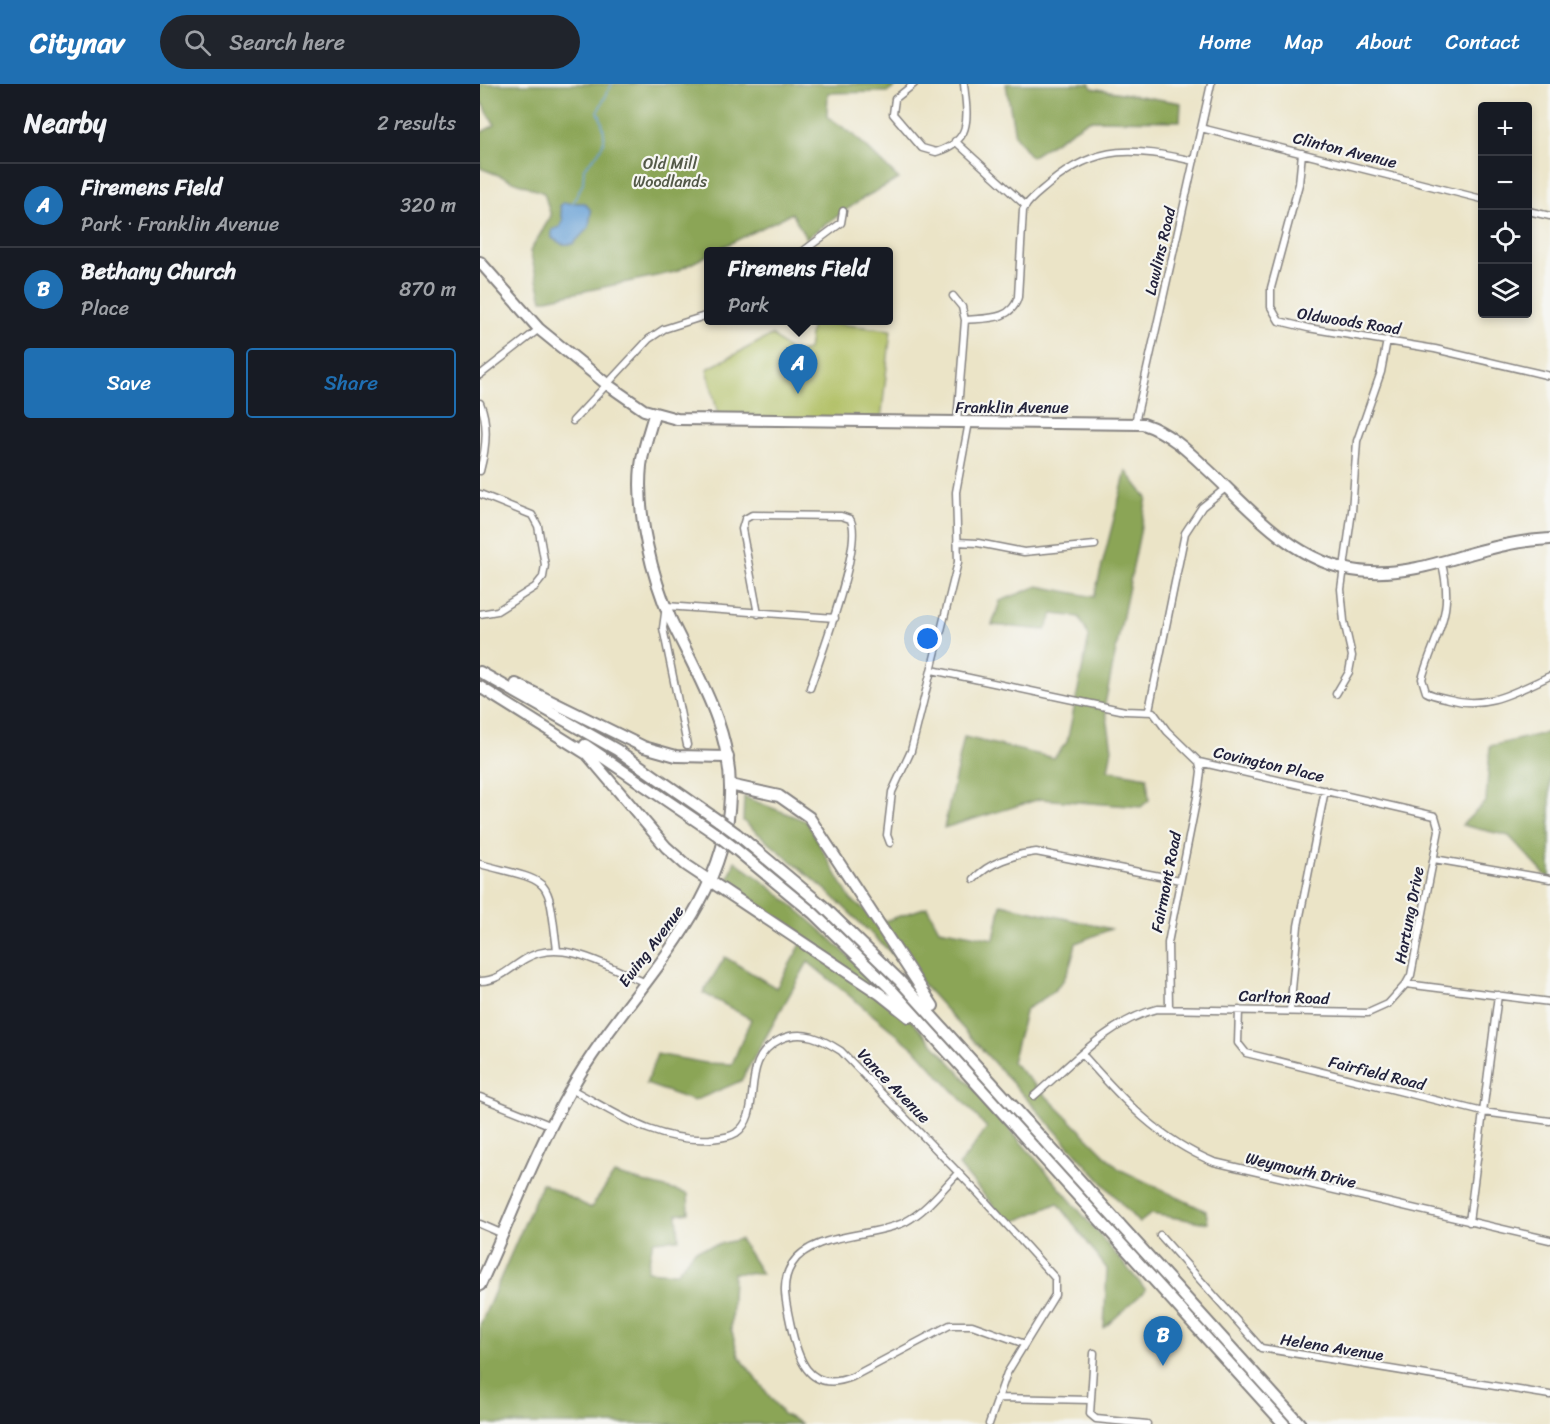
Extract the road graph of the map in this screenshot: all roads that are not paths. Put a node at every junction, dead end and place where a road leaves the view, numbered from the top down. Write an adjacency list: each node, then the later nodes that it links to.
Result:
1 (914, 84): 5 (street)
2 (964, 84): 5 (street)
3 (1211, 84): 4 (street, Lawlins Road)
4 (1201, 128): 6 (street, Clinton Avenue); 7 (street, Lawlins Road)
5 (955, 141): 9 (street)
6 (1302, 153): 8 (street, Clinton Avenue); 19 (street, Oldwoods Road)
7 (1194, 161): 9 (street); 28 (street, Lawlins Road)
8 (1478, 198)
9 (1026, 206): 17 (street)
10 (843, 211): 13 (street)
11 (1532, 212): 12 (street)
12 (1550, 216)
13 (809, 247)
14 (480, 262): 18 (main road, Franklin Avenue)
15 (952, 296): 17 (street)
16 (704, 316): 22 (street)
17 (965, 320): 26 (street)
18 (539, 329): 20 (street); 22 (main road, Franklin Avenue)
19 (1387, 340): 21 (street, Oldwoods Road); 36 (street)
20 (480, 375)
21 (1550, 376)
22 (608, 385): 24 (main road, Franklin Avenue); 25 (street)
23 (480, 403): 29 (street)
24 (654, 415): 26 (main road, Franklin Avenue); 37 (main road, Ewing Avenue)
25 (573, 421)
26 (957, 422): 27 (main road, Franklin Avenue)
27 (969, 422): 28 (main road, Franklin Avenue); 33 (street)
28 (1135, 423): 30 (main road, Franklin Avenue)
29 (480, 471)
30 (1227, 487): 36 (main road, Franklin Avenue); 48 (street)
31 (480, 494): 38 (street)
32 (1550, 539): 35 (main road, Franklin Avenue)
33 (957, 542): 34 (street); 42 (street)
34 (1095, 545)
35 (1442, 564): 36 (main road, Franklin Avenue); 44 (street)
36 (1342, 569): 47 (street)
37 (666, 606): 39 (street); 49 (street, Ewing Avenue); 50 (main road, Ewing Avenue)
38 (480, 614)
39 (758, 614): 40 (street); 40 (street)
40 (835, 618): 46 (street)
41 (480, 666): 50 (main road)
42 (932, 670): 48 (street); 54 (street)
43 (480, 672): 70 (main road, bridge)
44 (1550, 676)
45 (480, 687): 60 (main road); 71 (main road, bridge)
46 (810, 688)
47 (1336, 694)
48 (1149, 710): 51 (street, Covington Place)
49 (687, 745)
50 (728, 757): 52 (main road, Ewing Avenue)
51 (1199, 762): 53 (street, Covington Place); 59 (street, Fairmont Road)
52 (730, 784): 60 (main road, Ewing Avenue); 70 (main road)
53 (1324, 790): 55 (street, Covington Place); 69 (street)
54 (890, 843)
55 (1434, 860): 58 (street, Hartung Drive); 64 (street, Hartung Drive)
56 (480, 864): 61 (street)
57 (974, 879): 59 (street)
58 (1550, 879)
59 (1180, 880): 67 (street, Fairmont Road)
60 (711, 882): 63 (main road, Ewing Avenue); 71 (main road)
61 (557, 950): 62 (street); 63 (street)
62 (480, 981)
63 (644, 982): 73 (main road, Ewing Avenue)
64 (1406, 984): 65 (street); 69 (street, Carlton Road)
65 (1498, 995): 66 (street); 76 (street)
66 (1550, 1002)
67 (1169, 1008): 68 (street, Carlton Road); 72 (street, Carlton Road)
68 (1239, 1010): 69 (street, Carlton Road); 76 (street, Fairfield Road)
69 (1290, 1011)
70 (952, 1036): 95 (main road)
71 (948, 1051): 94 (main road)
72 (1083, 1054): 74 (street, Carlton Road); 80 (street, Weymouth Drive)
73 (571, 1089): 78 (main road, Ewing Avenue); 79 (street, Vance Avenue)
74 (1034, 1096)
75 (480, 1097): 78 (street)
76 (1483, 1112): 77 (street, Fairfield Road); 80 (street)
77 (1550, 1121)
78 (552, 1126): 82 (main road, Ewing Avenue)
79 (958, 1173): 86 (street, Vance Avenue); 86 (street)
80 (1469, 1222): 84 (street, Weymouth Drive)
81 (480, 1224): 82 (street)
82 (503, 1234): 85 (main road, Ewing Avenue)
83 (1160, 1234): 88 (street, Helena Avenue)
84 (1550, 1240)
85 (480, 1285)
86 (1025, 1344): 89 (street, Vance Avenue)
87 (1094, 1353): 90 (street)
88 (1550, 1395)
89 (997, 1398): 90 (street); 92 (street, Vance Avenue)
90 (1091, 1400): 91 (street)
91 (1137, 1423): 93 (street)
92 (989, 1424)
93 (1147, 1424)
94 (1284, 1424)
95 (1300, 1424)

